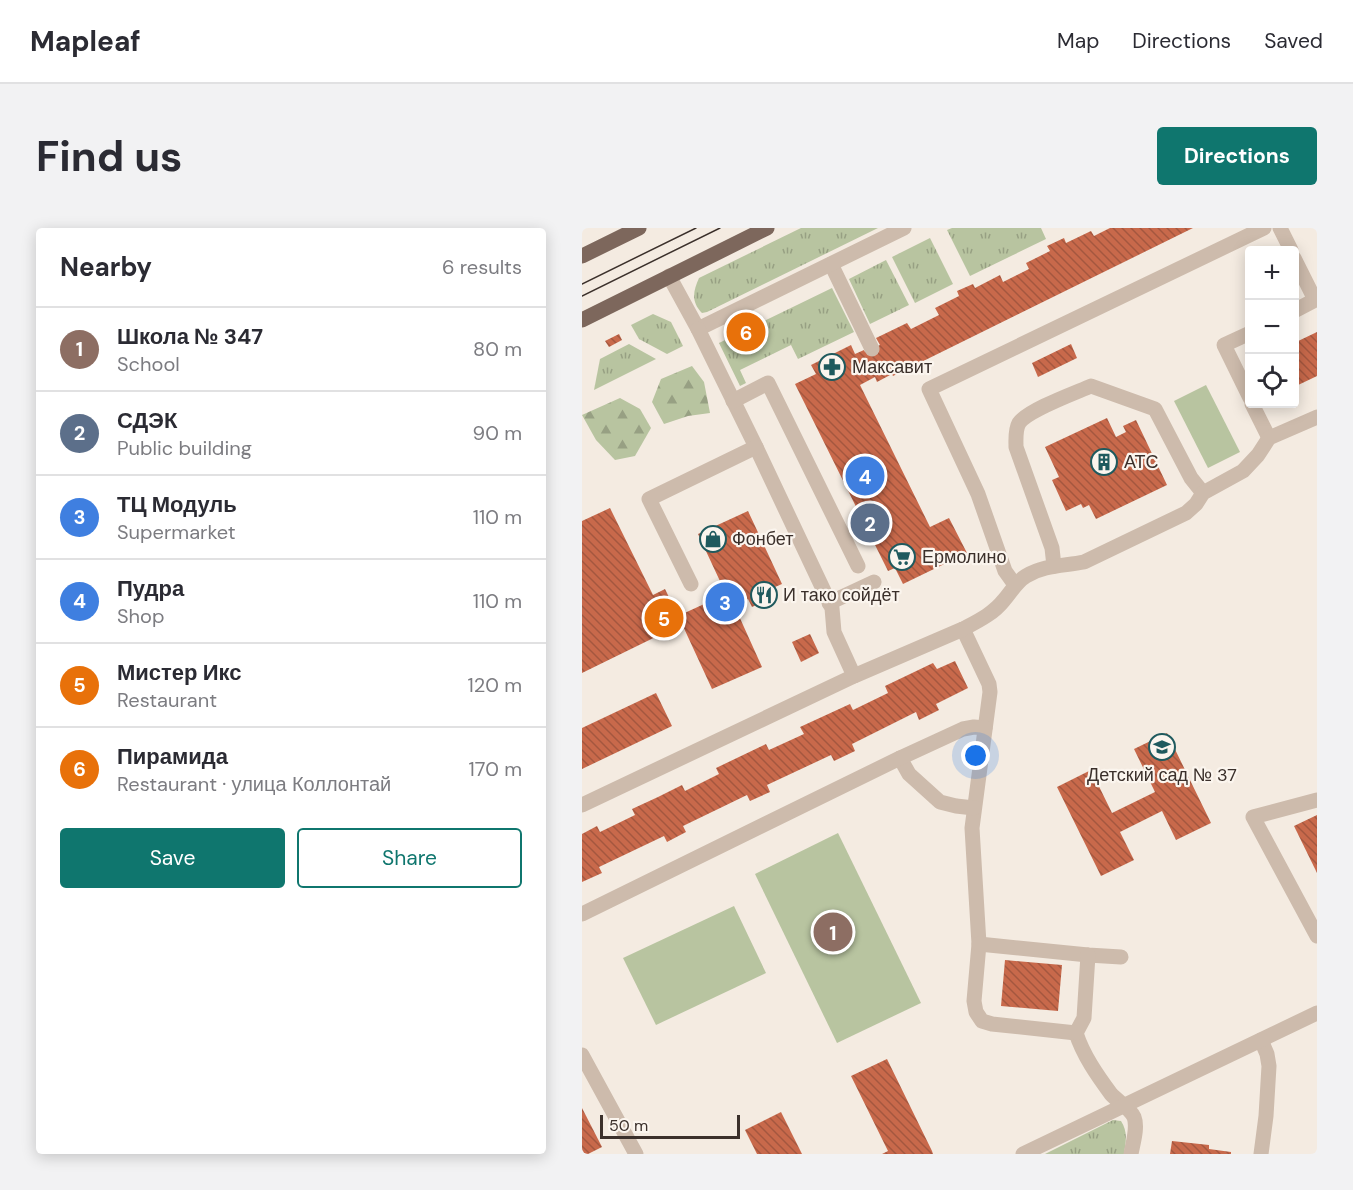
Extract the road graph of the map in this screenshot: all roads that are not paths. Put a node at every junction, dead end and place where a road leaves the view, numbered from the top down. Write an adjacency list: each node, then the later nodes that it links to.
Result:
1 (639, 228): 7 (main road)
2 (767, 228): 10 (main road)
3 (904, 228): 8 (street)
4 (1264, 228): 28 (street)
5 (1280, 228): 6 (street)
6 (1289, 246)
7 (582, 256)
8 (831, 264): 14 (street); 16 (street)
9 (1299, 268): 11 (street)
10 (669, 276): 13 (main road); 14 (street)
11 (1316, 301): 12 (street)
12 (1299, 309)
13 (582, 320)
14 (698, 329): 18 (street)
15 (1245, 335): 17 (street)
16 (872, 349)
17 (1245, 388)
18 (733, 401): 22 (street); 24 (street)
19 (1254, 408): 21 (street)
20 (1317, 417): 21 (street)
21 (1269, 438): 23 (street)
22 (756, 447): 27 (street); 29 (street)
23 (1203, 493): 25 (street); 25 (street)
24 (858, 566)
25 (1054, 566): 28 (street)
26 (874, 582): 29 (street)
27 (691, 584)
28 (1015, 585): 30 (street)
29 (829, 603): 31 (street)
30 (963, 629): 31 (street); 32 (street)
31 (854, 676): 35 (street)
32 (985, 728): 33 (street); 36 (street)
33 (900, 758): 36 (street); 37 (street)
34 (1317, 800): 38 (street)
35 (582, 805)
36 (974, 808): 39 (street)
37 (582, 914)
38 (1317, 936)
39 (979, 944): 40 (street); 43 (street)
40 (1088, 955): 41 (street); 43 (street)
41 (1121, 957)
42 (1317, 1012): 44 (street)
43 (1076, 1033): 46 (street)
44 (1261, 1040): 46 (street); 50 (street)
45 (582, 1055): 47 (street)
46 (1124, 1106): 48 (street); 49 (street)
47 (636, 1154)
48 (1023, 1154)
49 (1131, 1154)
50 (1261, 1154)

